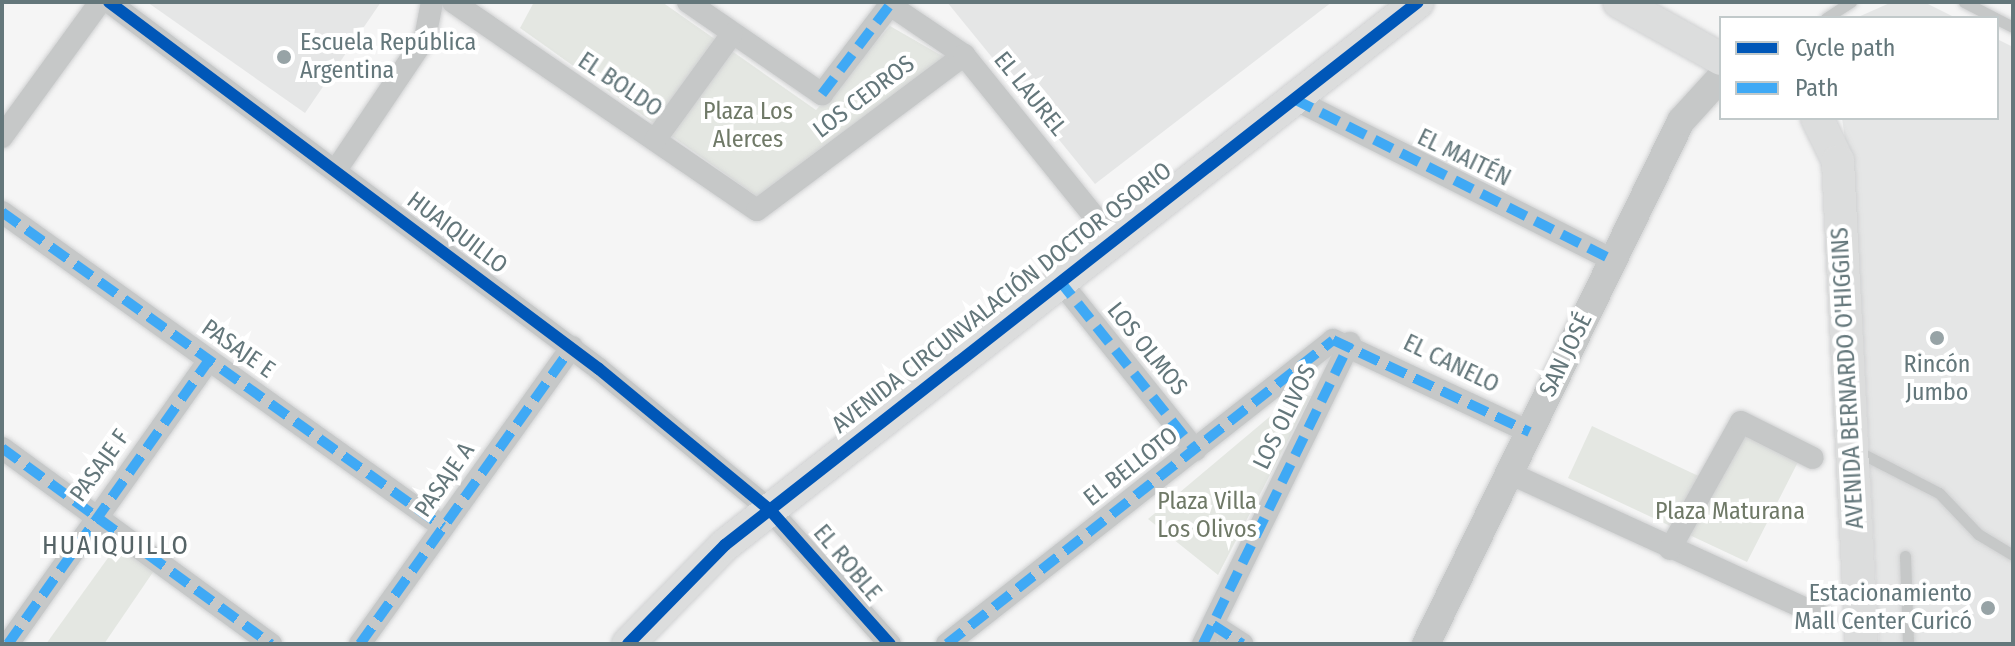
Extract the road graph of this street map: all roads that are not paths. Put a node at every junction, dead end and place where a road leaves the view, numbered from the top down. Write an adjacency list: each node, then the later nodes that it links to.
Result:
1 (100, 2): 19 (street)
2 (109, 2): 21 (street, HUAIQUILLO)
3 (432, 2): 21 (street)
4 (453, 2): 20 (street, EL BOLDO)
5 (688, 2): 13 (street)
6 (1418, 2): 17 (main road, AVENIDA CIRCUNVALACIÓN DOCTOR OSORIO)
7 (1619, 2): 15 (main road)
8 (1851, 2): 11 (lane)
9 (1964, 2): 12 (lane)
10 (891, 3): 13 (street, LOS CEDROS); 14 (street, EL LAUREL)
11 (1829, 16)
12 (1992, 16)
13 (732, 34): 20 (street)
14 (964, 55): 22 (street, LOS CEDROS); 24 (street, EL LAUREL)
15 (1719, 58)
16 (1719, 79): 25 (street, SAN JOSÉ)
17 (1294, 99): 24 (main road, AVENIDA CIRCUNVALACIÓN DOCTOR OSORIO); 25 (street, EL MAITÉN)
18 (1818, 120): 32 (main road, AVENIDA BERNARDO O'HIGGINS)
19 (2, 137)
20 (655, 140): 22 (street, EL BOLDO)
21 (336, 170): 28 (street, HUAIQUILLO)
22 (757, 210)
23 (2, 212): 29 (street, PASAJE E)
24 (1111, 237): 26 (main road, AVENIDA CIRCUNVALACIÓN DOCTOR OSORIO)
25 (1613, 260): 30 (street, SAN JOSÉ)
26 (1059, 280): 33 (street, LOS OLMOS); 36 (main road, AVENIDA CIRCUNVALACIÓN DOCTOR OSORIO)
27 (1350, 343): 30 (street, EL CANELO); 33 (street, EL BELLOTO); 43 (street, LOS OLIVOS)
28 (572, 347): 36 (street, HUAIQUILLO); 38 (street, PASAJE A)
29 (209, 360): 37 (street, PASAJE F); 38 (street, PASAJE E)
30 (1529, 432): 35 (street, SAN JOSÉ)
31 (2, 448): 37 (street)
32 (1851, 448): 40 (lane); 52 (main road, AVENIDA BERNARDO O'HIGGINS)
33 (1195, 450): 49 (street, EL BELLOTO)
34 (1813, 458): 39 (street)
35 (1509, 473): 39 (street); 51 (street, SAN JOSÉ)
36 (770, 510): 47 (main road, AVENIDA CIRCUNVALACIÓN DOCTOR OSORIO); 48 (street, EL ROBLE)
37 (96, 517): 44 (street, PASAJE F); 45 (street)
38 (443, 527): 46 (street, PASAJE A)
39 (1670, 549): 42 (street)
40 (2013, 555)
41 (1905, 556): 53 (lane)
42 (1826, 618)
43 (1208, 634): 50 (street)
44 (8, 644)
45 (271, 644)
46 (360, 644)
47 (628, 644)
48 (890, 644)
49 (947, 644)
50 (1242, 644)
51 (1426, 644)
52 (1862, 644)
53 (1908, 644)

